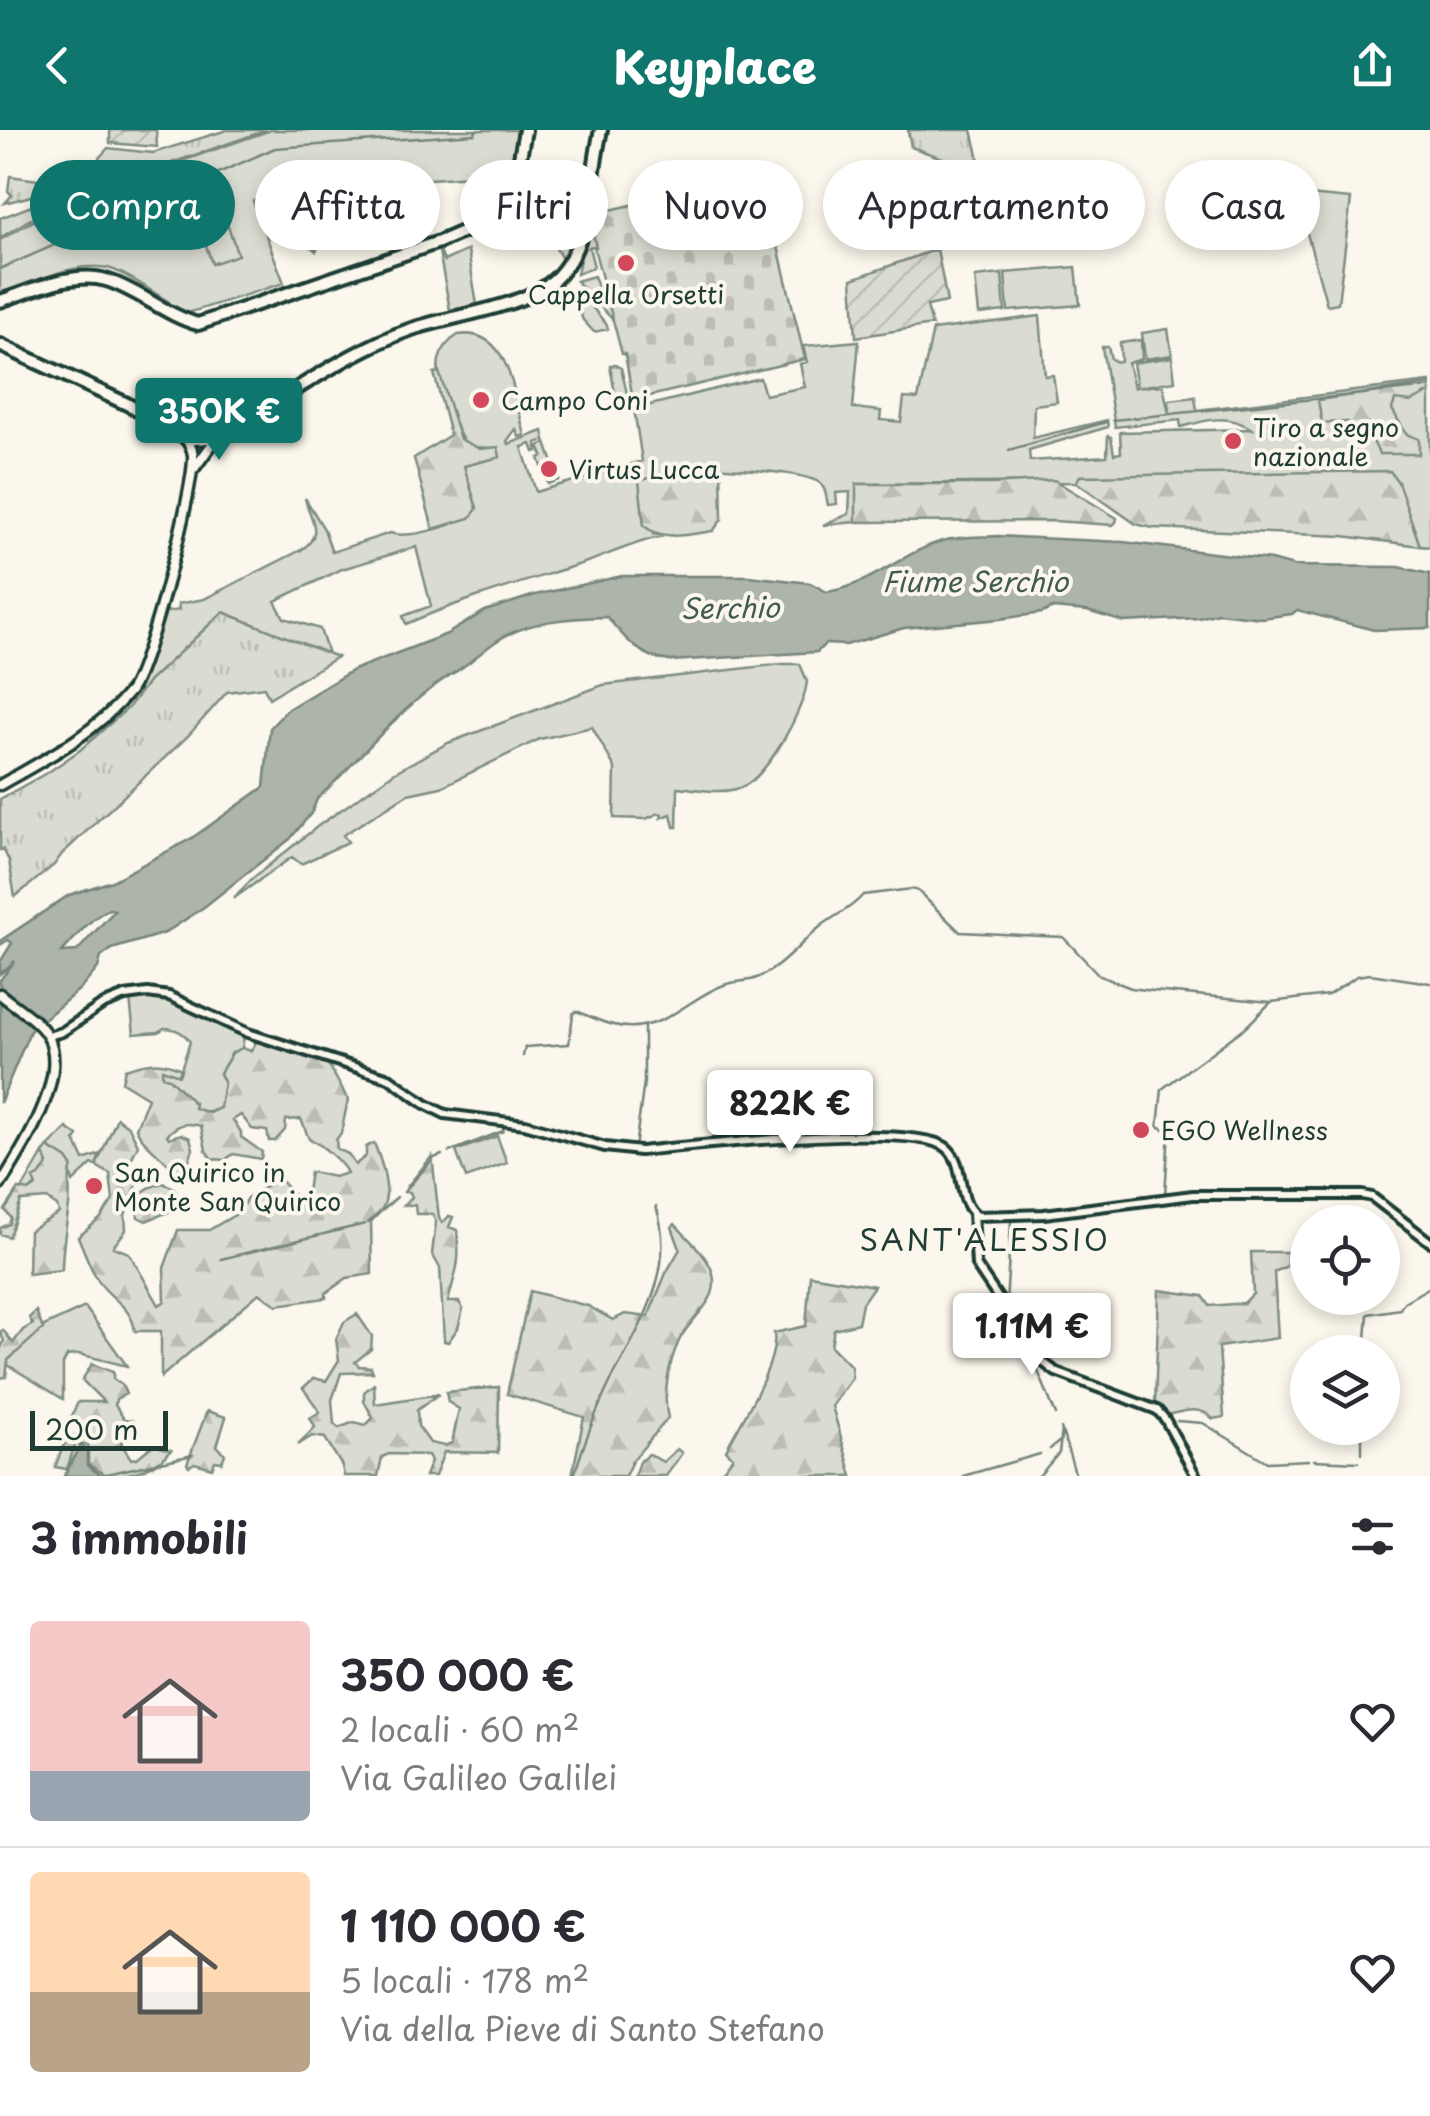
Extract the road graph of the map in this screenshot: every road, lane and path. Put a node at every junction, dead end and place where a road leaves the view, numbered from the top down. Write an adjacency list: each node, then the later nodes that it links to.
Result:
1 (524, 130): 3 (main road)
2 (601, 130): 5 (main road)
3 (0, 301)
4 (0, 345): 6 (main road)
5 (223, 430): 6 (main road); 7 (main road)
6 (182, 435): 7 (main road)
7 (190, 478): 8 (main road)
8 (0, 786)
9 (0, 994): 10 (main road)
10 (48, 1036): 11 (main road); 12 (street)
11 (0, 1185)
12 (973, 1213): 13 (street); 14 (street)
13 (1430, 1242)
14 (1196, 1476)

